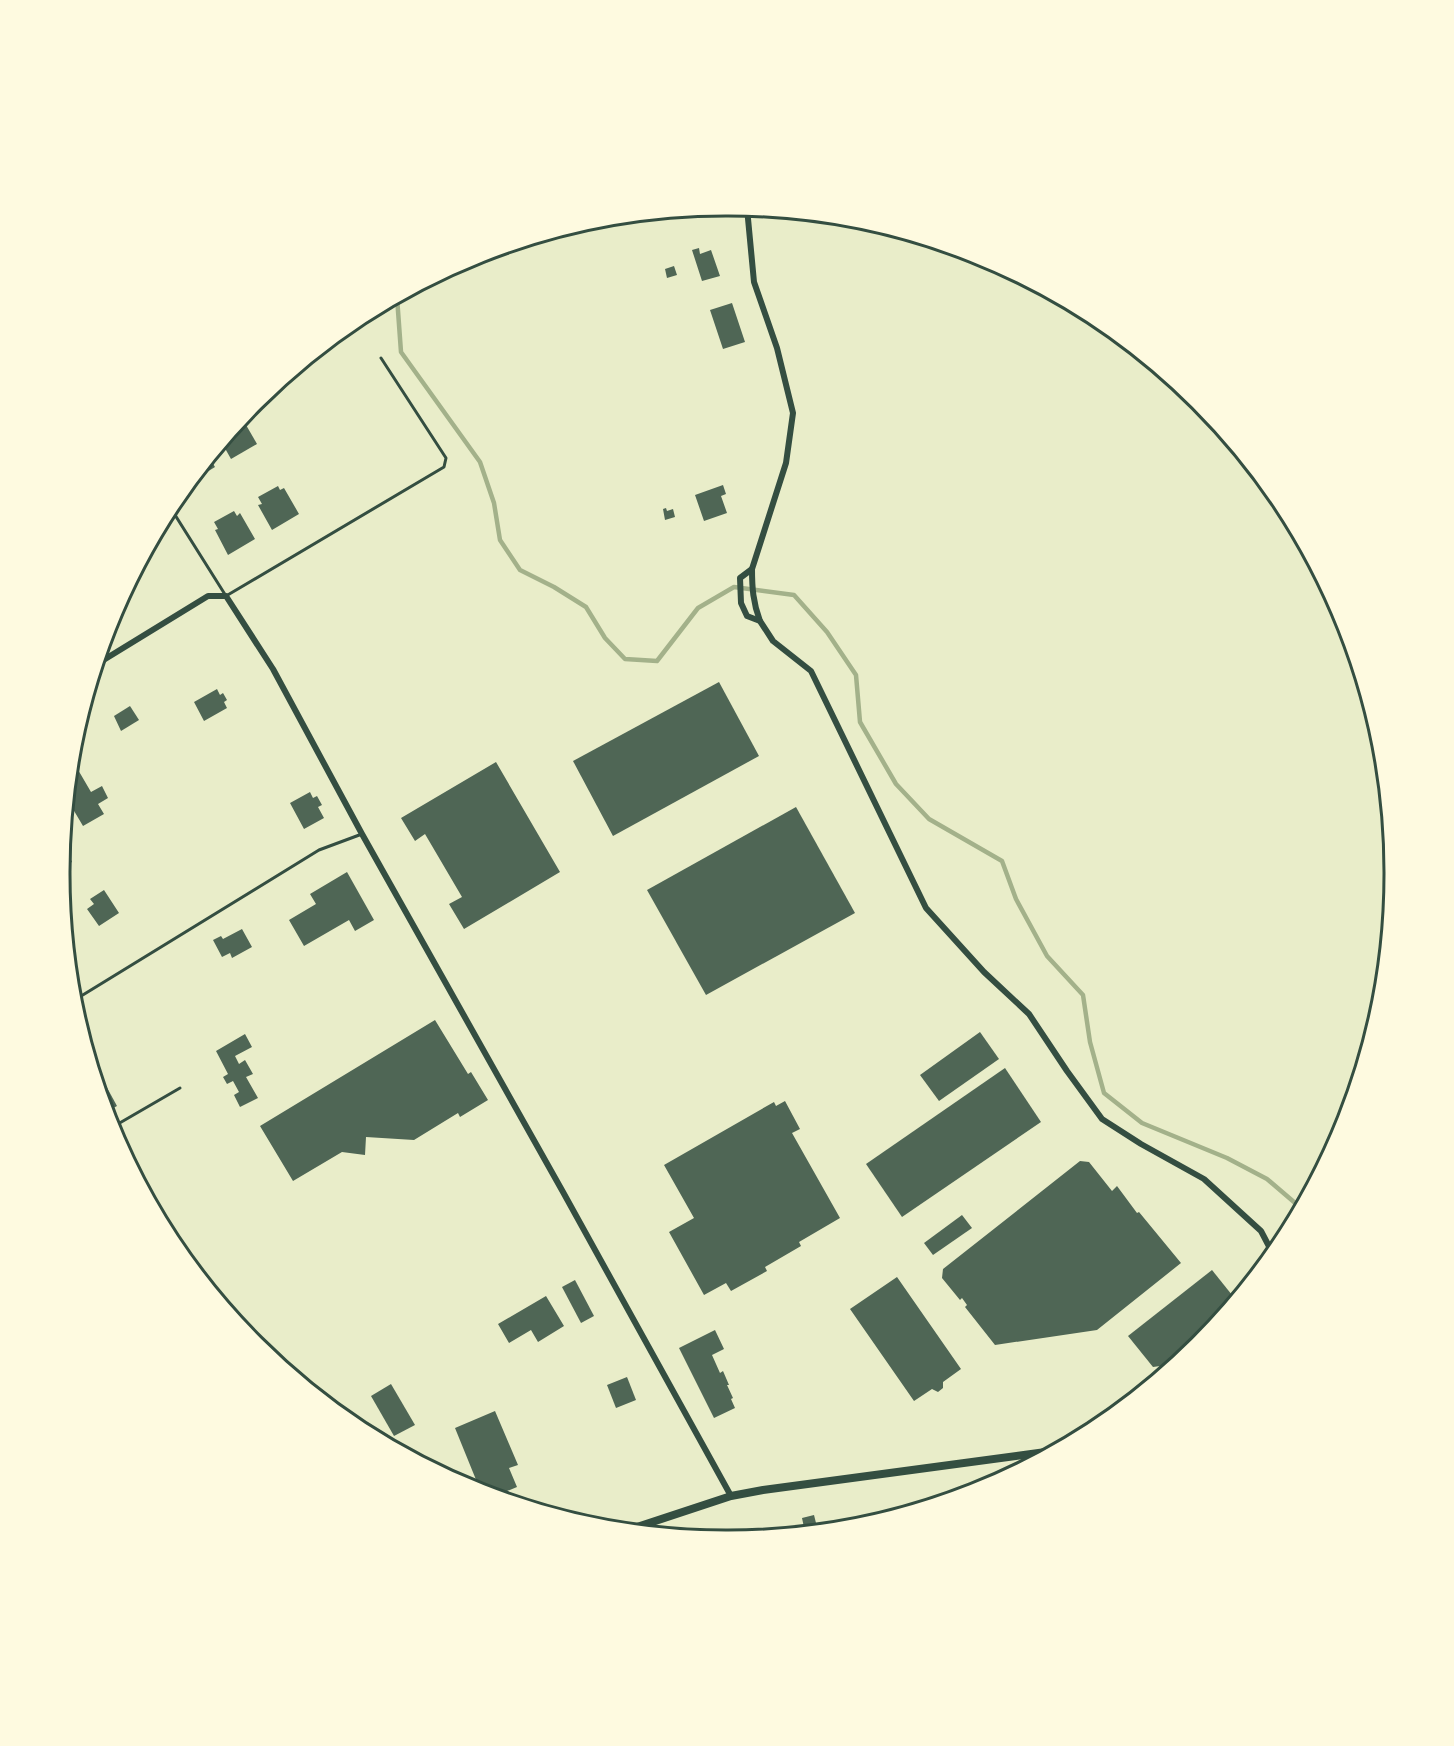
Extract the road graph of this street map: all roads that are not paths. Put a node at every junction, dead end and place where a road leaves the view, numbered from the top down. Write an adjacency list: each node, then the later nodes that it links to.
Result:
1 (749, 217): 4 (street)
2 (381, 358): 5 (lane)
3 (176, 516): 5 (lane)
4 (752, 568): 6 (street); 6 (street)
5 (226, 596): 7 (street); 8 (street)
6 (760, 621): 12 (street)
7 (106, 658)
8 (362, 834): 9 (lane); 14 (street)
9 (82, 995)
10 (180, 1088): 11 (lane)
11 (120, 1123)
12 (1268, 1245)
13 (1033, 1454): 14 (street)
14 (731, 1497): 15 (street)
15 (645, 1524)

